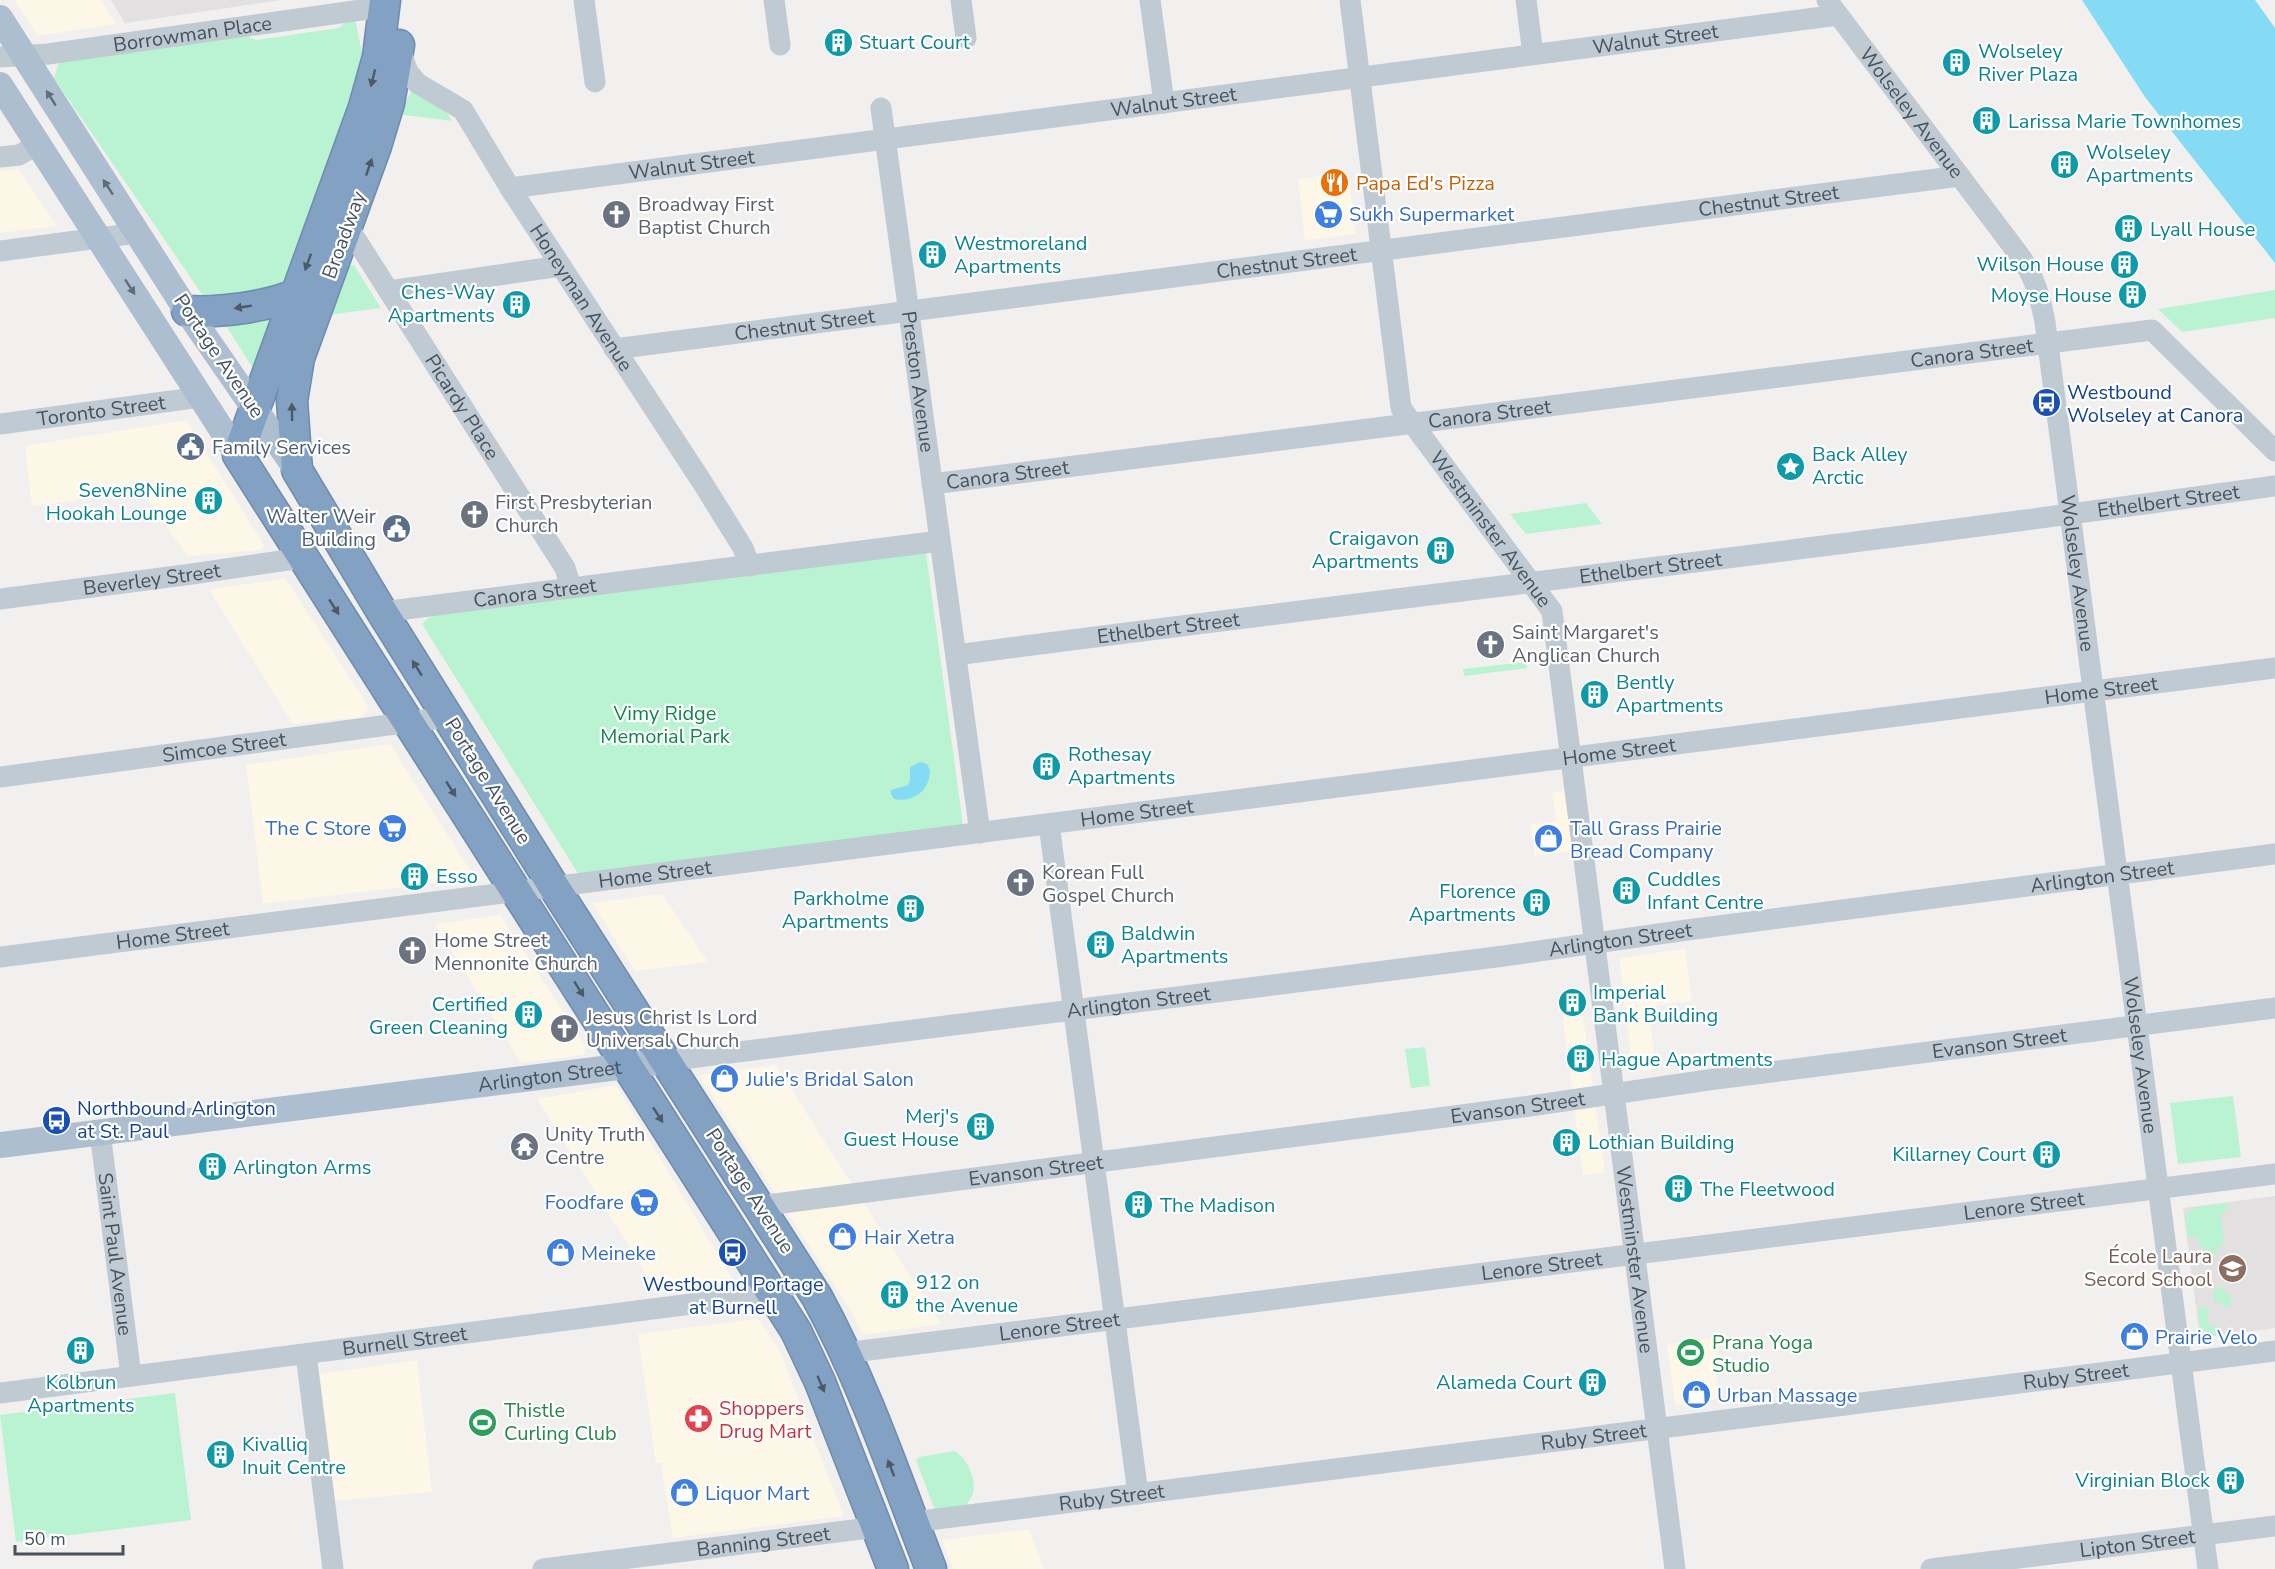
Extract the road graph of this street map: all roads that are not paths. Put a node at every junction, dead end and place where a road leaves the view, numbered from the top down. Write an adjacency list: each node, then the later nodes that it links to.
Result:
1 (584, 0): 16 (street)
2 (774, 0): 11 (street)
3 (961, 0): 10 (street)
4 (1150, 0): 18 (street)
5 (1350, 0): 15 (street, Westminster Avenue)
6 (1526, 0): 13 (street)
7 (388, 3): 12 (highway, Broadway); 14 (street, Borrowman Place); 32 (highway, Broadway, one-way to 32)
8 (1832, 7): 13 (street, Walnut Street); 23 (street, Wolseley Avenue)
9 (0, 18): 14 (main road, Portage Avenue)
10 (966, 38)
11 (780, 45)
12 (399, 46): 24 (street, Honeyman Avenue); 25 (highway, Broadway, one-way to 12)
13 (1533, 54): 15 (street, Walnut Street)
14 (12, 56): 26 (main road, Portage Avenue, one-way to 14)
15 (1360, 77): 18 (street, Walnut Street); 28 (street, Westminster Avenue)
16 (595, 82)
17 (0, 85): 21 (main road, Portage Avenue)
18 (1164, 103): 20 (street, Walnut Street)
19 (881, 108): 20 (street, Preston Avenue)
20 (885, 139): 24 (street, Walnut Street); 33 (street, Preston Avenue)
21 (38, 144): 22 (street); 27 (main road, Portage Avenue)
22 (0, 157)
23 (1960, 176): 28 (street, Chestnut Street); 35 (street, Wolseley Avenue)
24 (510, 188): 30 (street, Honeyman Avenue)
25 (348, 227): 31 (street, Picardy Place); 43 (highway, Broadway, one-way to 25)
26 (137, 233): 27 (street); 34 (main road, Portage Avenue)
27 (99, 238): 29 (street); 37 (main road, Portage Avenue, one-way to 37)
28 (1381, 250): 33 (street, Chestnut Street); 39 (street, Westminster Avenue)
29 (0, 251)
30 (561, 266): 31 (street); 36 (street, Honeyman Avenue)
31 (389, 291): 51 (street, Picardy Place)
32 (297, 294): 34 (highway, one-way to 34); 38 (highway, Broadway)
33 (909, 311): 36 (street, Chestnut Street); 44 (street, Preston Avenue)
34 (187, 312): 38 (main road, Portage Avenue)
35 (2047, 342): 39 (street, Canora Street); 41 (street, Canora Street); 46 (street, Wolseley Avenue)
36 (614, 349): 49 (street, Honeyman Avenue)
37 (201, 397): 40 (street, Toronto Street); 42 (main road, Portage Avenue)
38 (255, 410): 42 (highway, Broadway); 43 (main road, Portage Avenue)
39 (1412, 423): 44 (street, Canora Street); 50 (street, Westminster Avenue)
40 (0, 424)
41 (2275, 451)
42 (238, 455): 48 (highway, Portage Avenue)
43 (297, 470): 53 (highway, Portage Avenue)
44 (932, 484): 47 (street, Preston Avenue)
45 (2275, 486): 46 (street, Ethelbert Street)
46 (2070, 514): 50 (street, Ethelbert Street); 56 (street, Wolseley Avenue)
47 (940, 541): 49 (street, Canora Street); 54 (street, Preston Avenue)
48 (302, 558): 52 (street, Beverley Street); 58 (highway, Portage Avenue, one-way to 58)
49 (750, 566): 51 (street, Canora Street)
50 (1531, 582): 54 (street, Ethelbert Street); 59 (street, Westminster Avenue)
51 (571, 587): 53 (street, Canora Street)
52 (0, 599)
53 (382, 612): 57 (highway, Portage Avenue, one-way to 53)
54 (956, 655): 62 (street, Preston Avenue)
55 (2275, 668): 56 (street, Home Street)
56 (2093, 691): 59 (street, Home Street); 64 (street, Wolseley Avenue)
57 (448, 717): 58 (street, Simcoe Street); 65 (highway, Portage Avenue)
58 (409, 724): 60 (street, Simcoe Street); 66 (highway, Portage Avenue, one-way to 66)
59 (1570, 757): 61 (street, Home Street); 67 (street, Westminster Avenue)
60 (0, 777)
61 (1048, 824): 62 (street, Home Street); 70 (street)
62 (980, 833): 65 (street, Home Street)
63 (2275, 854): 64 (street, Arlington Street)
64 (2117, 875): 67 (street, Arlington Street); 71 (street, Wolseley Avenue)
65 (554, 887): 66 (street, Home Street); 72 (highway, Portage Avenue)
66 (518, 891): 68 (street, Home Street); 73 (highway, Portage Avenue, one-way to 73)
67 (1594, 944): 70 (street, Arlington Street); 74 (street, Westminster Avenue)
68 (0, 957)
69 (2275, 1008): 71 (street, Evanson Street)
70 (1073, 1010): 72 (street, Arlington Street); 77 (street)
71 (2136, 1024): 74 (street, Evanson Street); 79 (street, Wolseley Avenue)
72 (666, 1060): 73 (main road, Arlington Street); 80 (highway, Portage Avenue)
73 (627, 1065): 75 (main road, Arlington Street); 83 (highway, Portage Avenue, one-way to 83)
74 (1614, 1094): 77 (street, Evanson Street); 81 (street, Westminster Avenue)
75 (100, 1132): 76 (main road, Arlington Street); 89 (street, Saint Paul Avenue)
76 (0, 1145)
77 (1094, 1162): 80 (street, Evanson Street); 84 (street)
78 (2275, 1174): 79 (street, Lenore Street)
79 (2158, 1188): 81 (street, Lenore Street); 88 (street, Wolseley Avenue)
80 (759, 1206): 82 (highway, Portage Avenue)
81 (1635, 1254): 84 (street, Lenore Street); 91 (street, Westminster Avenue)
82 (806, 1279): 83 (street, Burnell Street); 86 (highway, Portage Avenue)
83 (772, 1292): 87 (street, Burnell Street); 95 (highway, Portage Avenue, one-way to 95)
84 (1114, 1319): 86 (street, Lenore Street); 92 (street)
85 (2275, 1351): 88 (street, Ruby Street)
86 (845, 1353): 93 (highway, Portage Avenue, one-way to 86)
87 (306, 1354): 89 (street, Burnell Street); 97 (street)
88 (2181, 1363): 91 (street, Ruby Street); 96 (street, Wolseley Avenue)
89 (131, 1376): 90 (street, Burnell Street)
90 (0, 1393)
91 (1657, 1429): 92 (street, Ruby Street); 101 (street, Westminster Avenue)
92 (1138, 1494): 93 (street, Ruby Street)
93 (912, 1522): 100 (highway, Portage Avenue)
94 (2275, 1526): 96 (street, Lipton Street)
95 (877, 1527): 98 (street, Banning Street); 99 (highway, Portage Avenue)
96 (2203, 1535): 102 (street, Lipton Street); 103 (street, Wolseley Avenue)
97 (333, 1569)
98 (543, 1569)
99 (893, 1569)
100 (931, 1569)
101 (1676, 1569)
102 (1931, 1569)
103 (2208, 1569)

